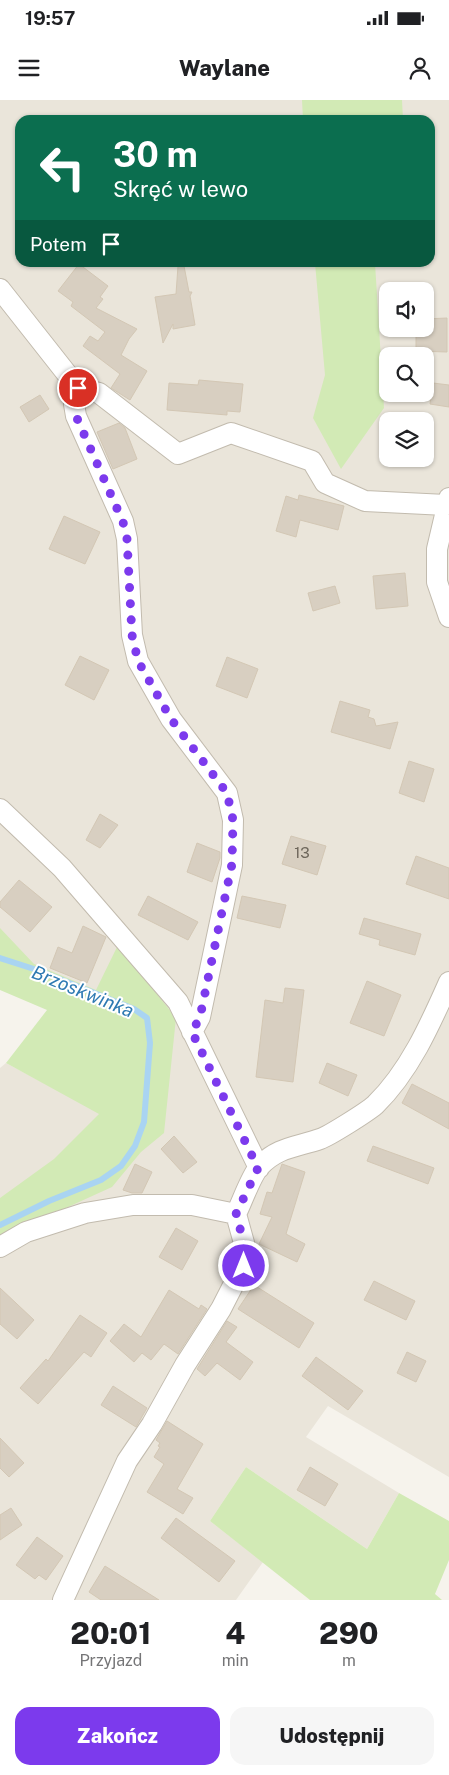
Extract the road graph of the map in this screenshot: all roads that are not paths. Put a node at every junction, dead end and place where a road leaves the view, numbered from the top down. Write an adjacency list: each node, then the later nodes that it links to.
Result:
1 (0, 289): 2 (street)
2 (78, 388): 3 (street); 7 (street)
3 (448, 502): 4 (street)
4 (449, 617)
5 (0, 808): 7 (street)
6 (449, 982): 8 (street)
7 (192, 1032): 8 (street)
8 (258, 1168): 9 (street)
9 (236, 1214): 10 (street); 11 (street)
10 (0, 1247)
11 (63, 1600)

